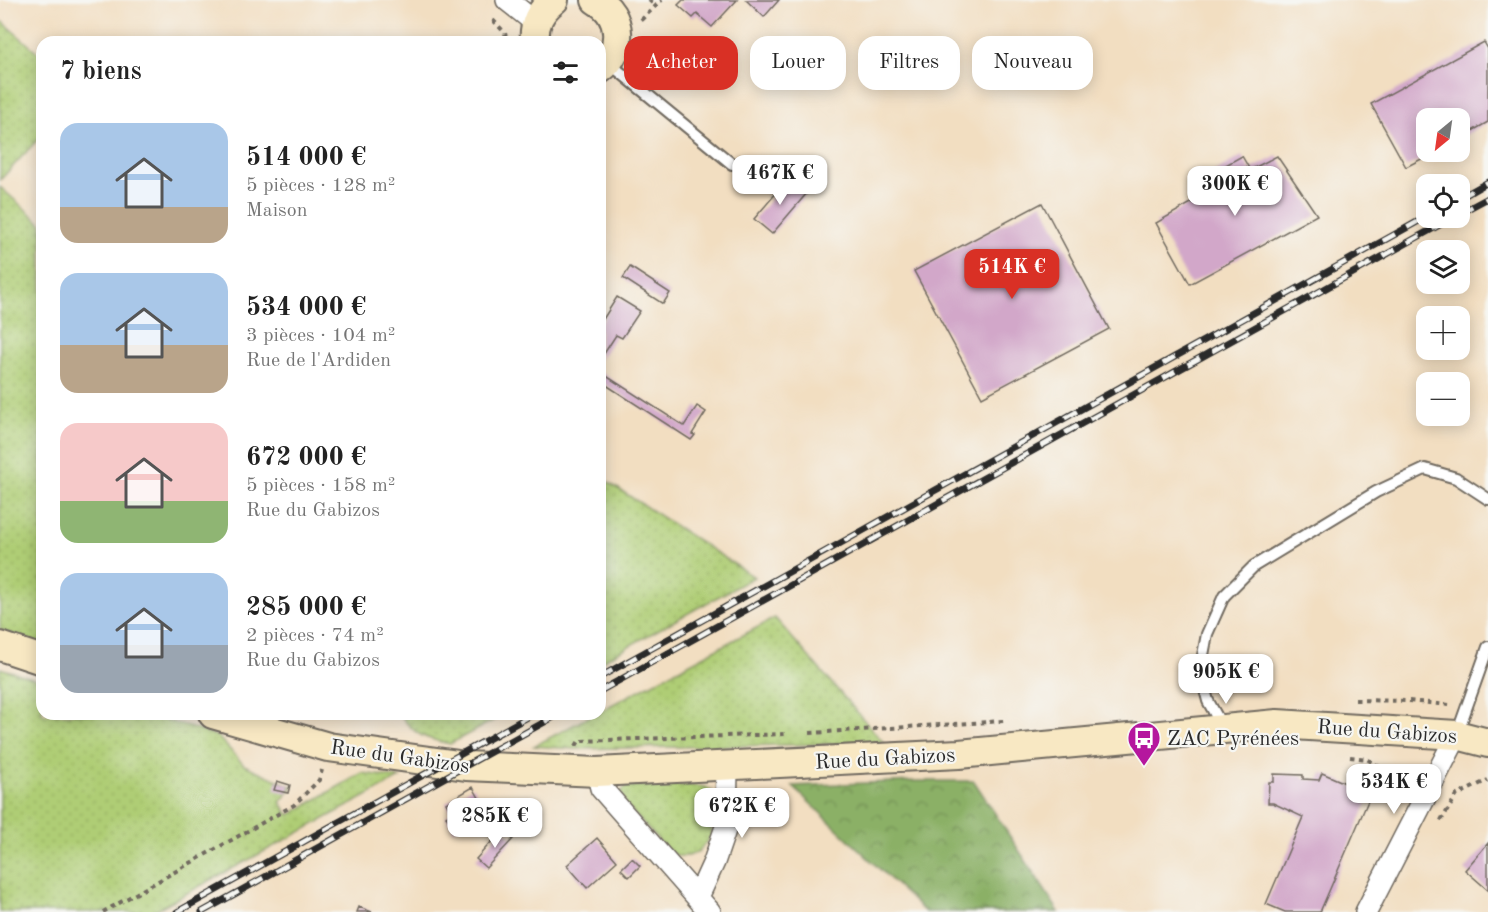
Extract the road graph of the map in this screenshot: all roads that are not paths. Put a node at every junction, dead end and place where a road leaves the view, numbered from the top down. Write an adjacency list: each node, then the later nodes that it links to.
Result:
1 (507, 0): 4 (street)
2 (554, 0): 4 (street)
3 (605, 2): 5 (street)
4 (535, 32)
5 (606, 63)
6 (606, 68): 7 (lane)
7 (732, 164)
8 (1488, 499): 13 (lane)
9 (0, 646): 11 (street)
10 (1488, 646): 14 (lane)
11 (36, 658)
12 (255, 722): 17 (street, Rue du Gabizos)
13 (1224, 729): 14 (street, Rue du Gabizos); 16 (street, Rue du Gabizos)
14 (1456, 735): 15 (street, Rue du Gabizos); 19 (street)
15 (1488, 743)
16 (728, 766): 17 (street, Rue du Gabizos); 18 (street)
17 (597, 772): 18 (street)
18 (704, 905)
19 (1366, 912)

